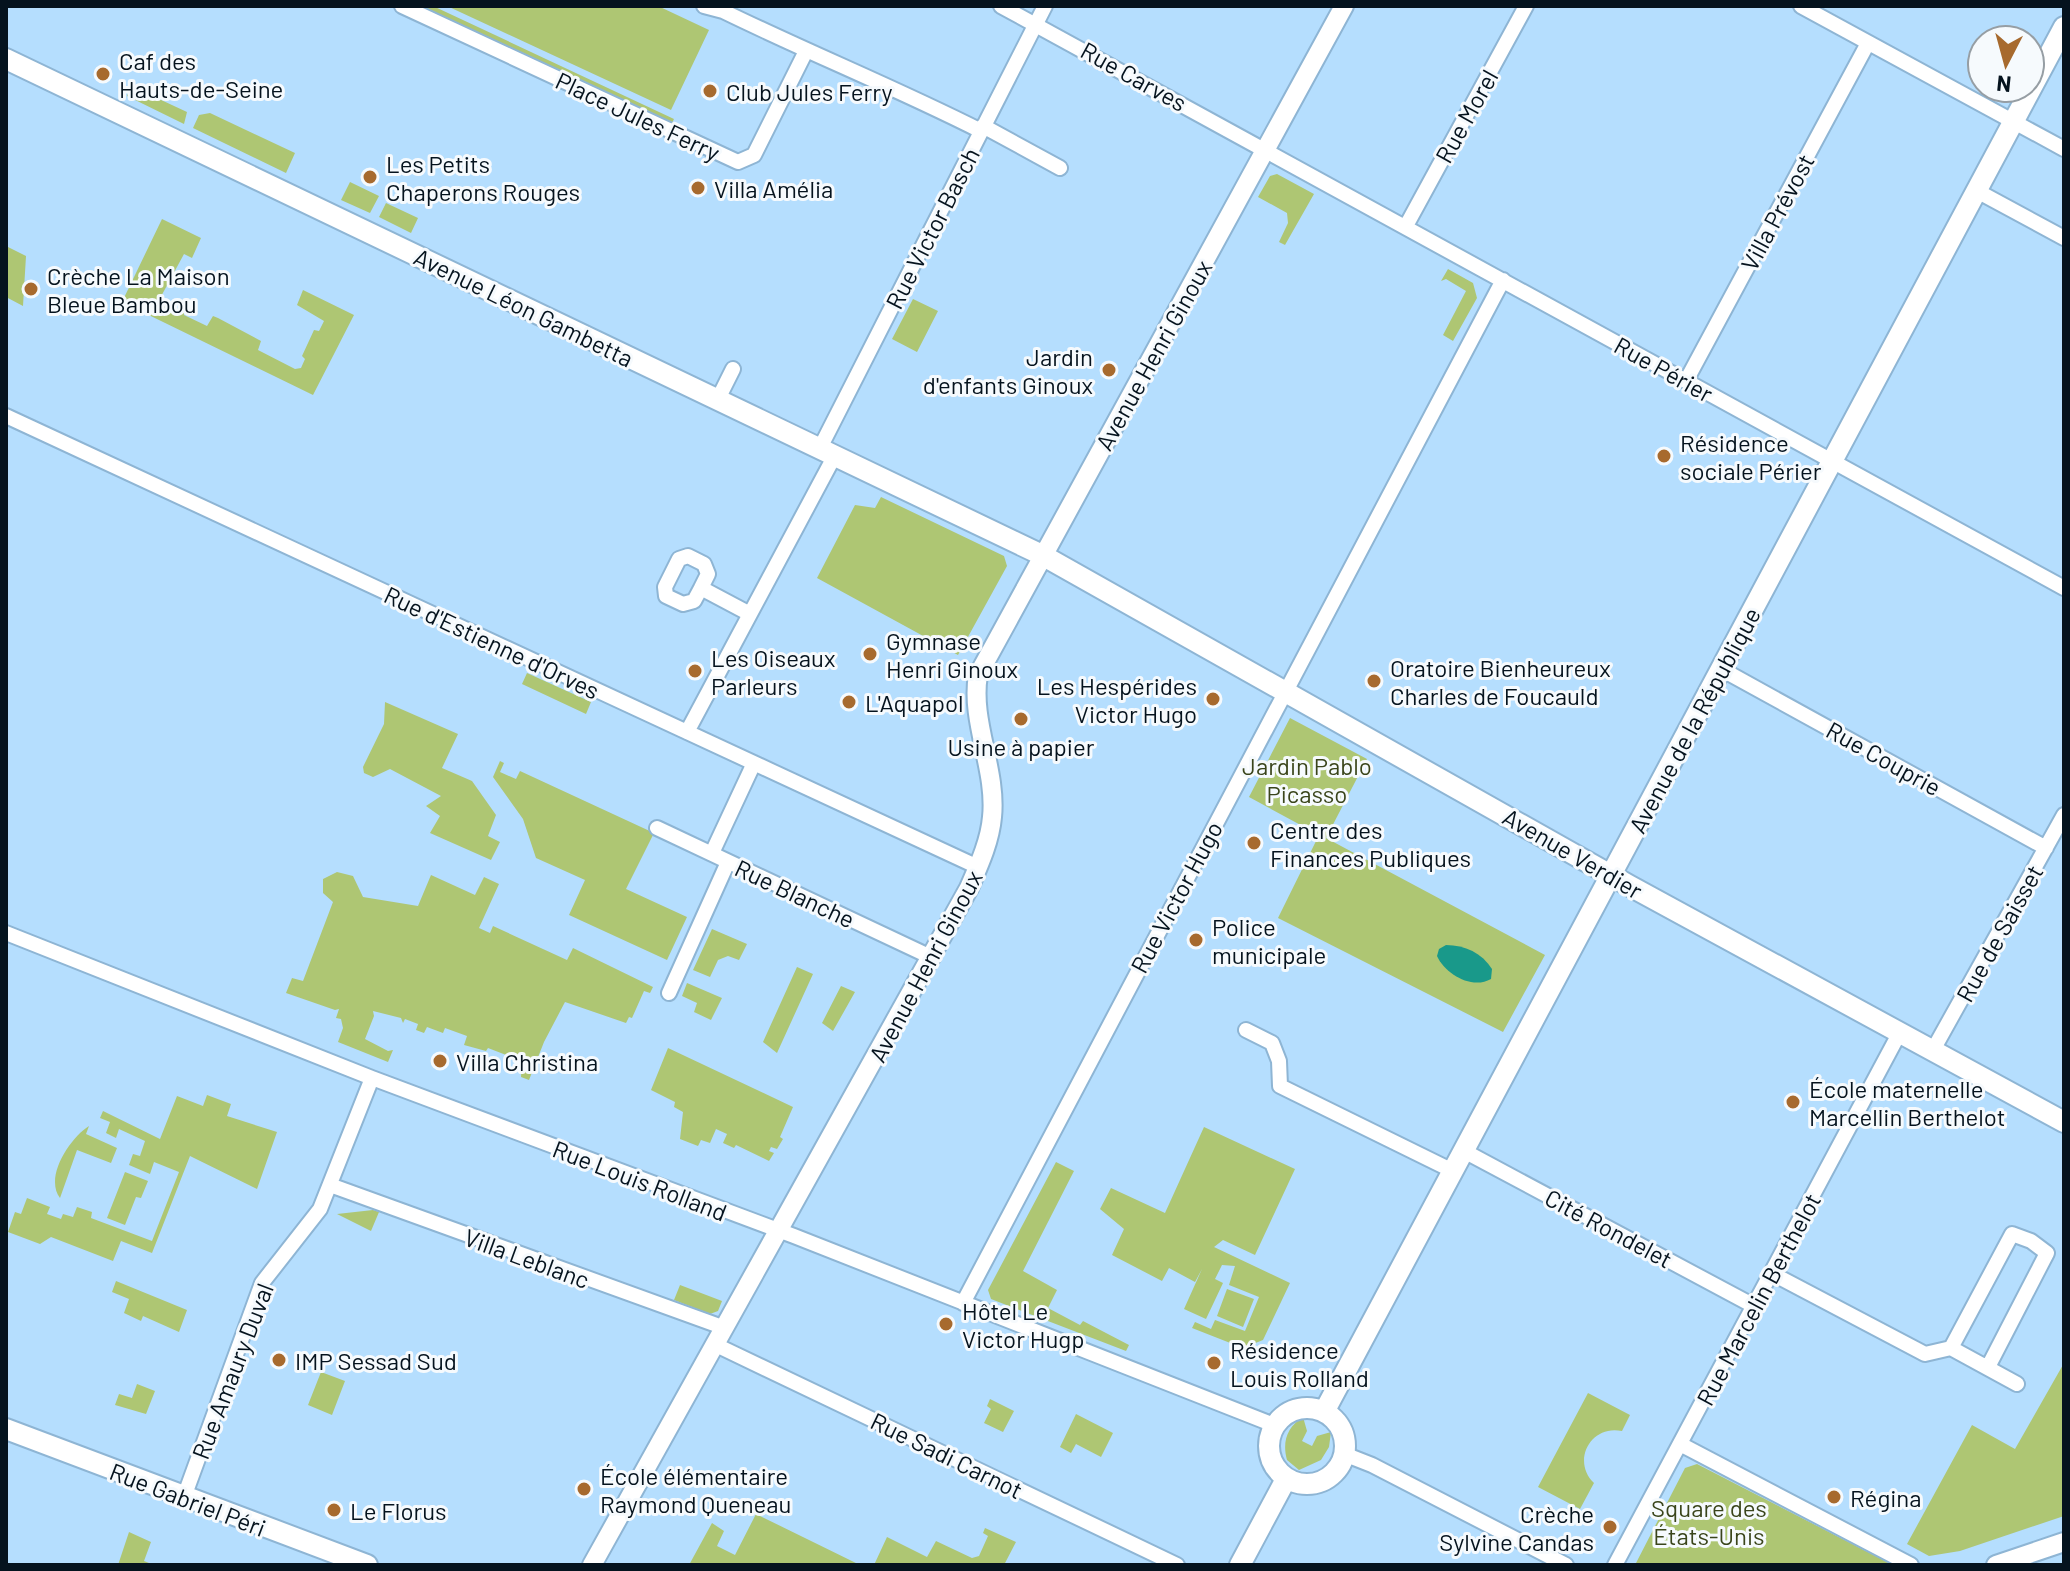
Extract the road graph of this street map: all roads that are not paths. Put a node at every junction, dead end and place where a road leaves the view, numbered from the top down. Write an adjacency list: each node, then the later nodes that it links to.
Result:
1 (402, 6): 11 (street, Place Jules Ferry)
2 (704, 6): 11 (street)
3 (1001, 6): 8 (street, Rue Carves)
4 (1045, 6): 8 (street, Rue Victor Basch)
5 (1344, 6): 15 (street, Avenue Henri Ginoux)
6 (1526, 6): 19 (street, Rue Morel)
7 (1801, 6): 10 (street)
8 (1035, 23): 14 (street, Rue Victor Basch); 15 (street, Rue Carves)
9 (2064, 27): 13 (main road, Avenue de la République)
10 (1868, 43): 13 (street); 23 (street, Villa Prévost)
11 (806, 51): 14 (street)
12 (6, 59): 24 (main road, Avenue Léon Gambetta)
13 (2014, 121): 16 (street); 18 (main road, Avenue de la République)
14 (982, 128): 17 (street); 26 (street, Rue Victor Basch)
15 (1265, 148): 19 (street, Rue Périer); 28 (street, Avenue Henri Ginoux)
16 (2064, 149)
17 (1060, 168)
18 (1977, 191): 20 (street); 27 (main road, Avenue de la République)
19 (1406, 226): 21 (street, Rue Périer)
20 (2064, 238)
21 (1503, 280): 23 (street, Rue Périer); 33 (street, Rue Victor Hugo)
22 (733, 369): 24 (street)
23 (1686, 381): 27 (street, Rue Périer)
24 (718, 399): 26 (main road, Avenue Léon Gambetta)
25 (6, 416): 34 (street, Rue d'Estienne d'Orves)
26 (827, 454): 28 (main road, Avenue Léon Gambetta); 31 (street, Rue Victor Basch)
27 (1834, 460): 30 (street, Rue Périer); 32 (main road, Avenue de la République)
28 (1042, 555): 33 (main road, Avenue Verdier); 41 (street, Avenue Henri Ginoux)
29 (701, 588): 31 (street)
30 (2064, 588)
31 (750, 614): 34 (street, Rue Victor Basch)
32 (1721, 669): 38 (street, Rue Couprie); 42 (main road, Avenue de la République)
33 (1285, 690): 42 (main road, Avenue Verdier); 56 (street, Rue Victor Hugo)
34 (687, 732): 35 (street, Rue d'Estienne d'Orves)
35 (754, 763): 39 (street); 41 (street, Rue d'Estienne d'Orves)
36 (2064, 815): 38 (street, Rue de Saisset)
37 (657, 828): 39 (street, Rue Blanche)
38 (2046, 848): 48 (street, Rue de Saisset)
39 (712, 853): 40 (street, Rue Blanche)
40 (728, 862): 44 (street, Rue Blanche); 45 (street)
41 (978, 867): 44 (street, Avenue Henri Ginoux)
42 (1612, 875): 47 (main road, Avenue Verdier); 51 (main road, Avenue de la République)
43 (6, 933): 49 (street, Rue Louis Rolland)
44 (933, 958): 54 (street, Avenue Henri Ginoux)
45 (669, 993)
46 (1246, 1030): 52 (street)
47 (1900, 1032): 48 (main road, Avenue Verdier); 55 (street, Rue Marcelin Berthelot)
48 (1933, 1050): 50 (main road, Avenue Verdier)
49 (372, 1078): 53 (street, Rue Amaury Duval); 54 (street, Rue Louis Rolland)
50 (2064, 1122)
51 (1464, 1151): 52 (main road, Avenue de la République); 57 (street, Cité Rondelet)
52 (1453, 1171): 62 (main road, Avenue de la République)
53 (330, 1185): 58 (street, Villa Leblanc); 68 (street, Rue Amaury Duval)
54 (776, 1230): 56 (street, Rue Louis Rolland); 58 (street, Avenue Henri Ginoux)
55 (1771, 1273): 57 (street, Rue Marcelin Berthelot); 59 (street)
56 (963, 1303): 63 (street, Rue Louis Rolland)
57 (1754, 1306): 65 (street, Rue Marcelin Berthelot)
58 (720, 1336): 71 (street, Avenue Henri Ginoux); 72 (street, Rue Sadi Carnot)
59 (1951, 1348): 60 (street); 60 (street)
60 (1988, 1367): 61 (street)
61 (2017, 1384)
62 (1324, 1412): 63 (main road); 66 (main road)
63 (1274, 1425): 67 (main road)
64 (7, 1430): 68 (main road, Rue Gabriel Péri)
65 (1680, 1444): 75 (street, Rue Marcelin Berthelot); 76 (street)
66 (1344, 1454): 67 (main road); 74 (street)
67 (1286, 1479): 73 (main road)
68 (184, 1497): 70 (main road, Rue Gabriel Péri)
69 (2064, 1542): 77 (street)
70 (367, 1565)
71 (592, 1565)
72 (1177, 1565)
73 (1240, 1565)
74 (1566, 1565)
75 (1615, 1565)
76 (1911, 1565)
77 (1996, 1565)

